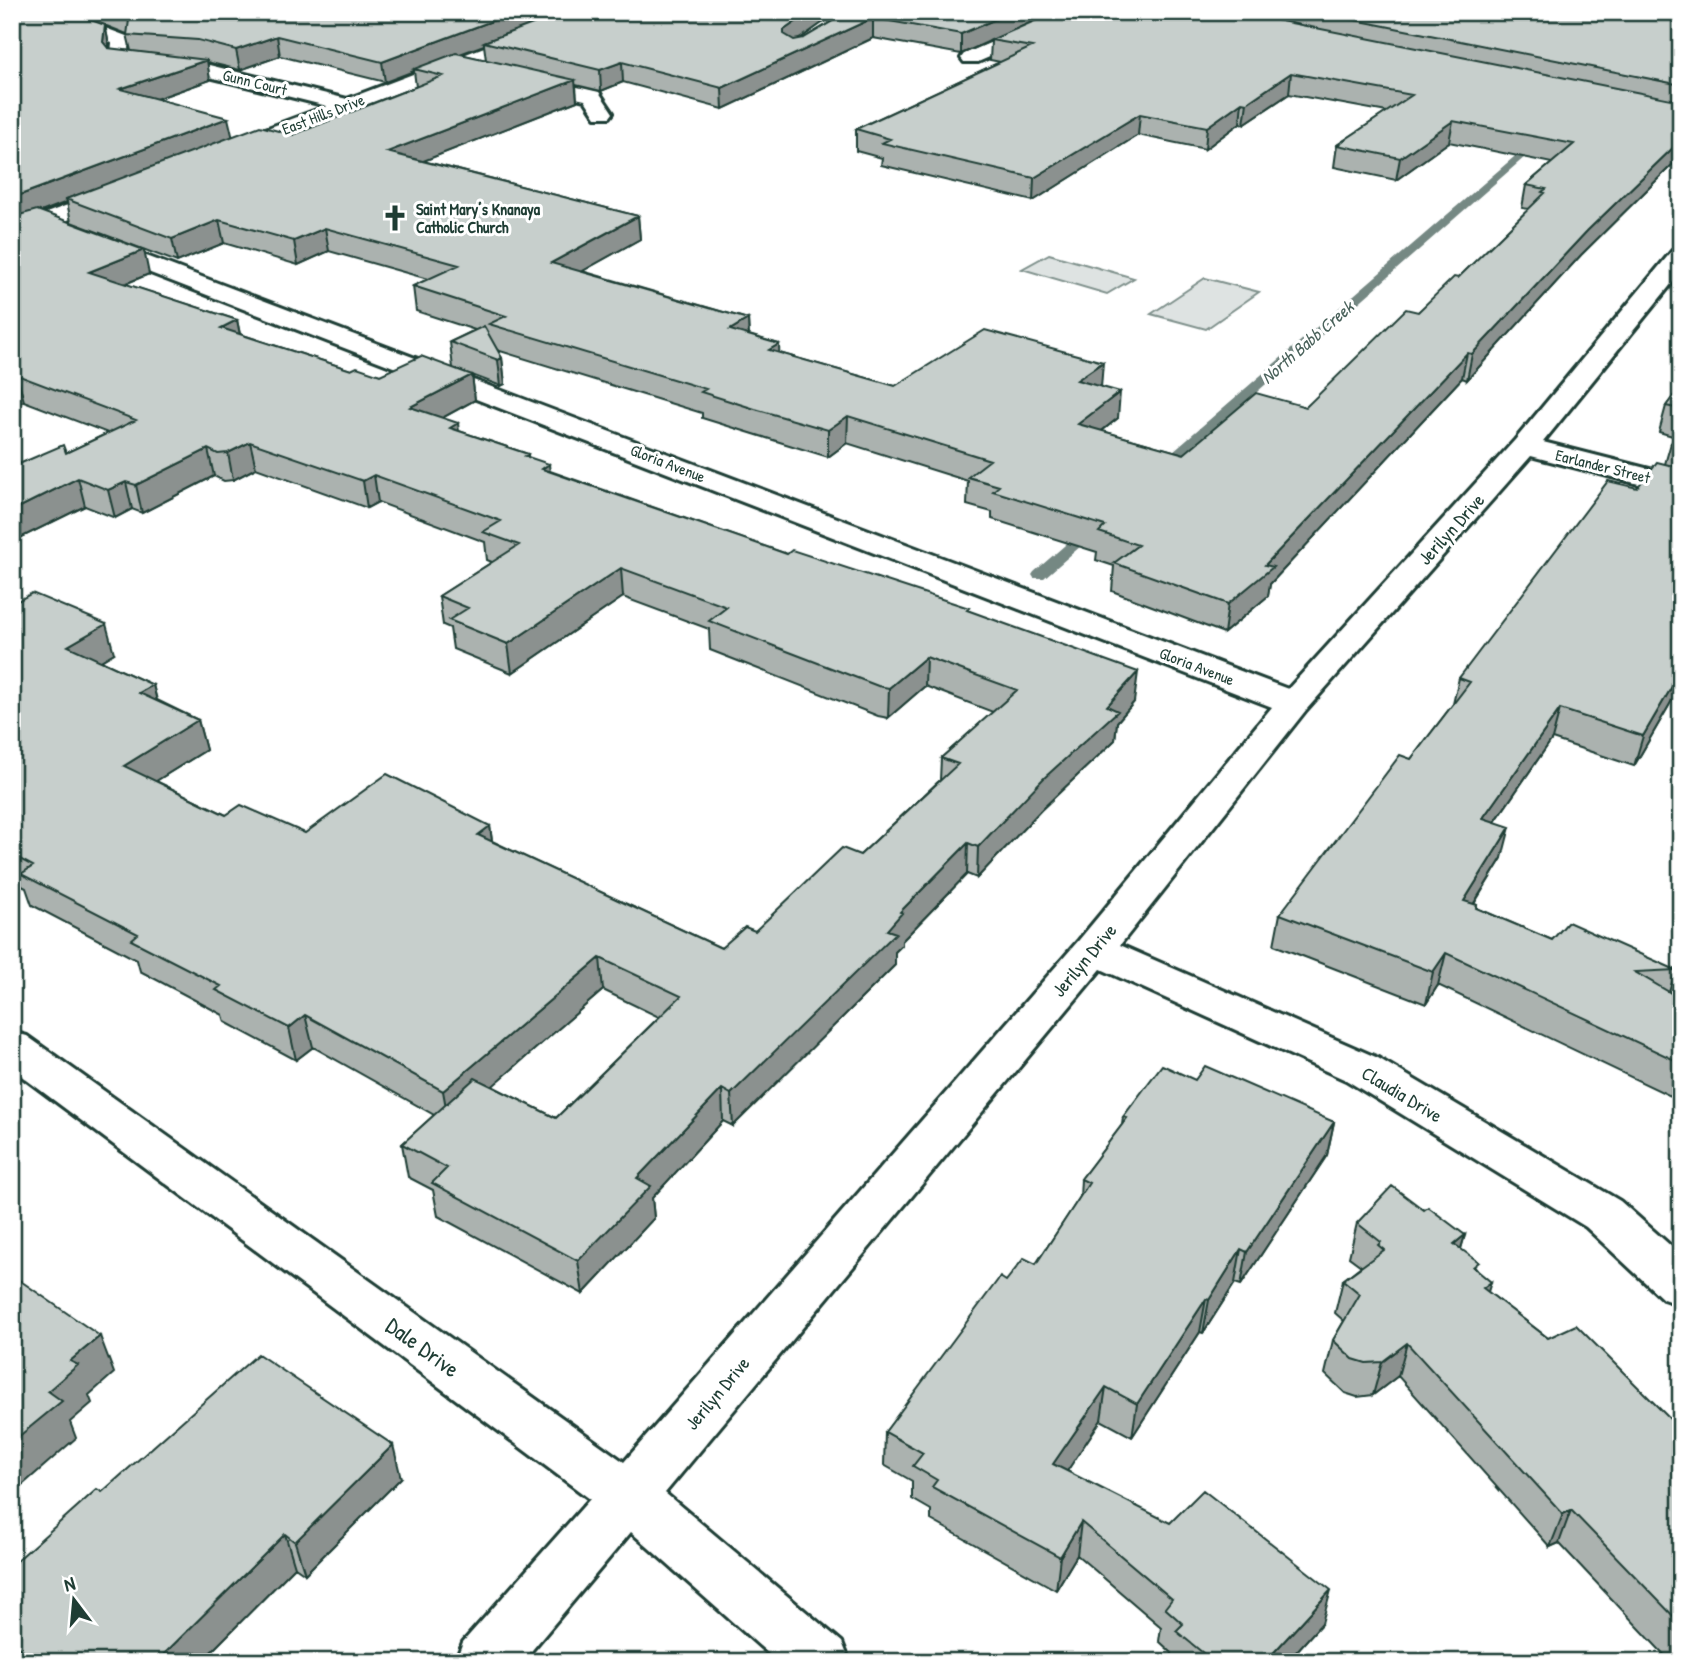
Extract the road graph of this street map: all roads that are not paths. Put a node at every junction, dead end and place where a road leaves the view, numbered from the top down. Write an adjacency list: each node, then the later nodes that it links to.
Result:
1 (50, 12): 6 (street, Gunn Court)
2 (594, 12): 5 (street, East Hills Drive)
3 (1077, 12): 4 (street)
4 (971, 58)
5 (454, 64): 6 (street, East Hills Drive); 7 (street)
6 (348, 104): 8 (street, East Hills Drive)
7 (603, 113)
8 (208, 159)
9 (131, 188): 10 (street)
10 (42, 222): 11 (street); 15 (street, Gloria Avenue)
11 (12, 234)
12 (1679, 261): 13 (street, Jerilyn Drive)
13 (1525, 446): 14 (street, Earlander Street); 15 (street, Jerilyn Drive)
14 (1681, 486)
15 (1294, 703): 16 (street, Jerilyn Drive)
16 (1094, 950): 18 (street, Claudia Drive); 19 (street, Jerilyn Drive)
17 (12, 1047): 19 (street, Dale Drive)
18 (1681, 1285)
19 (628, 1496): 20 (street, Jerilyn Drive); 21 (street, Dale Drive)
20 (484, 1662)
21 (821, 1662)

